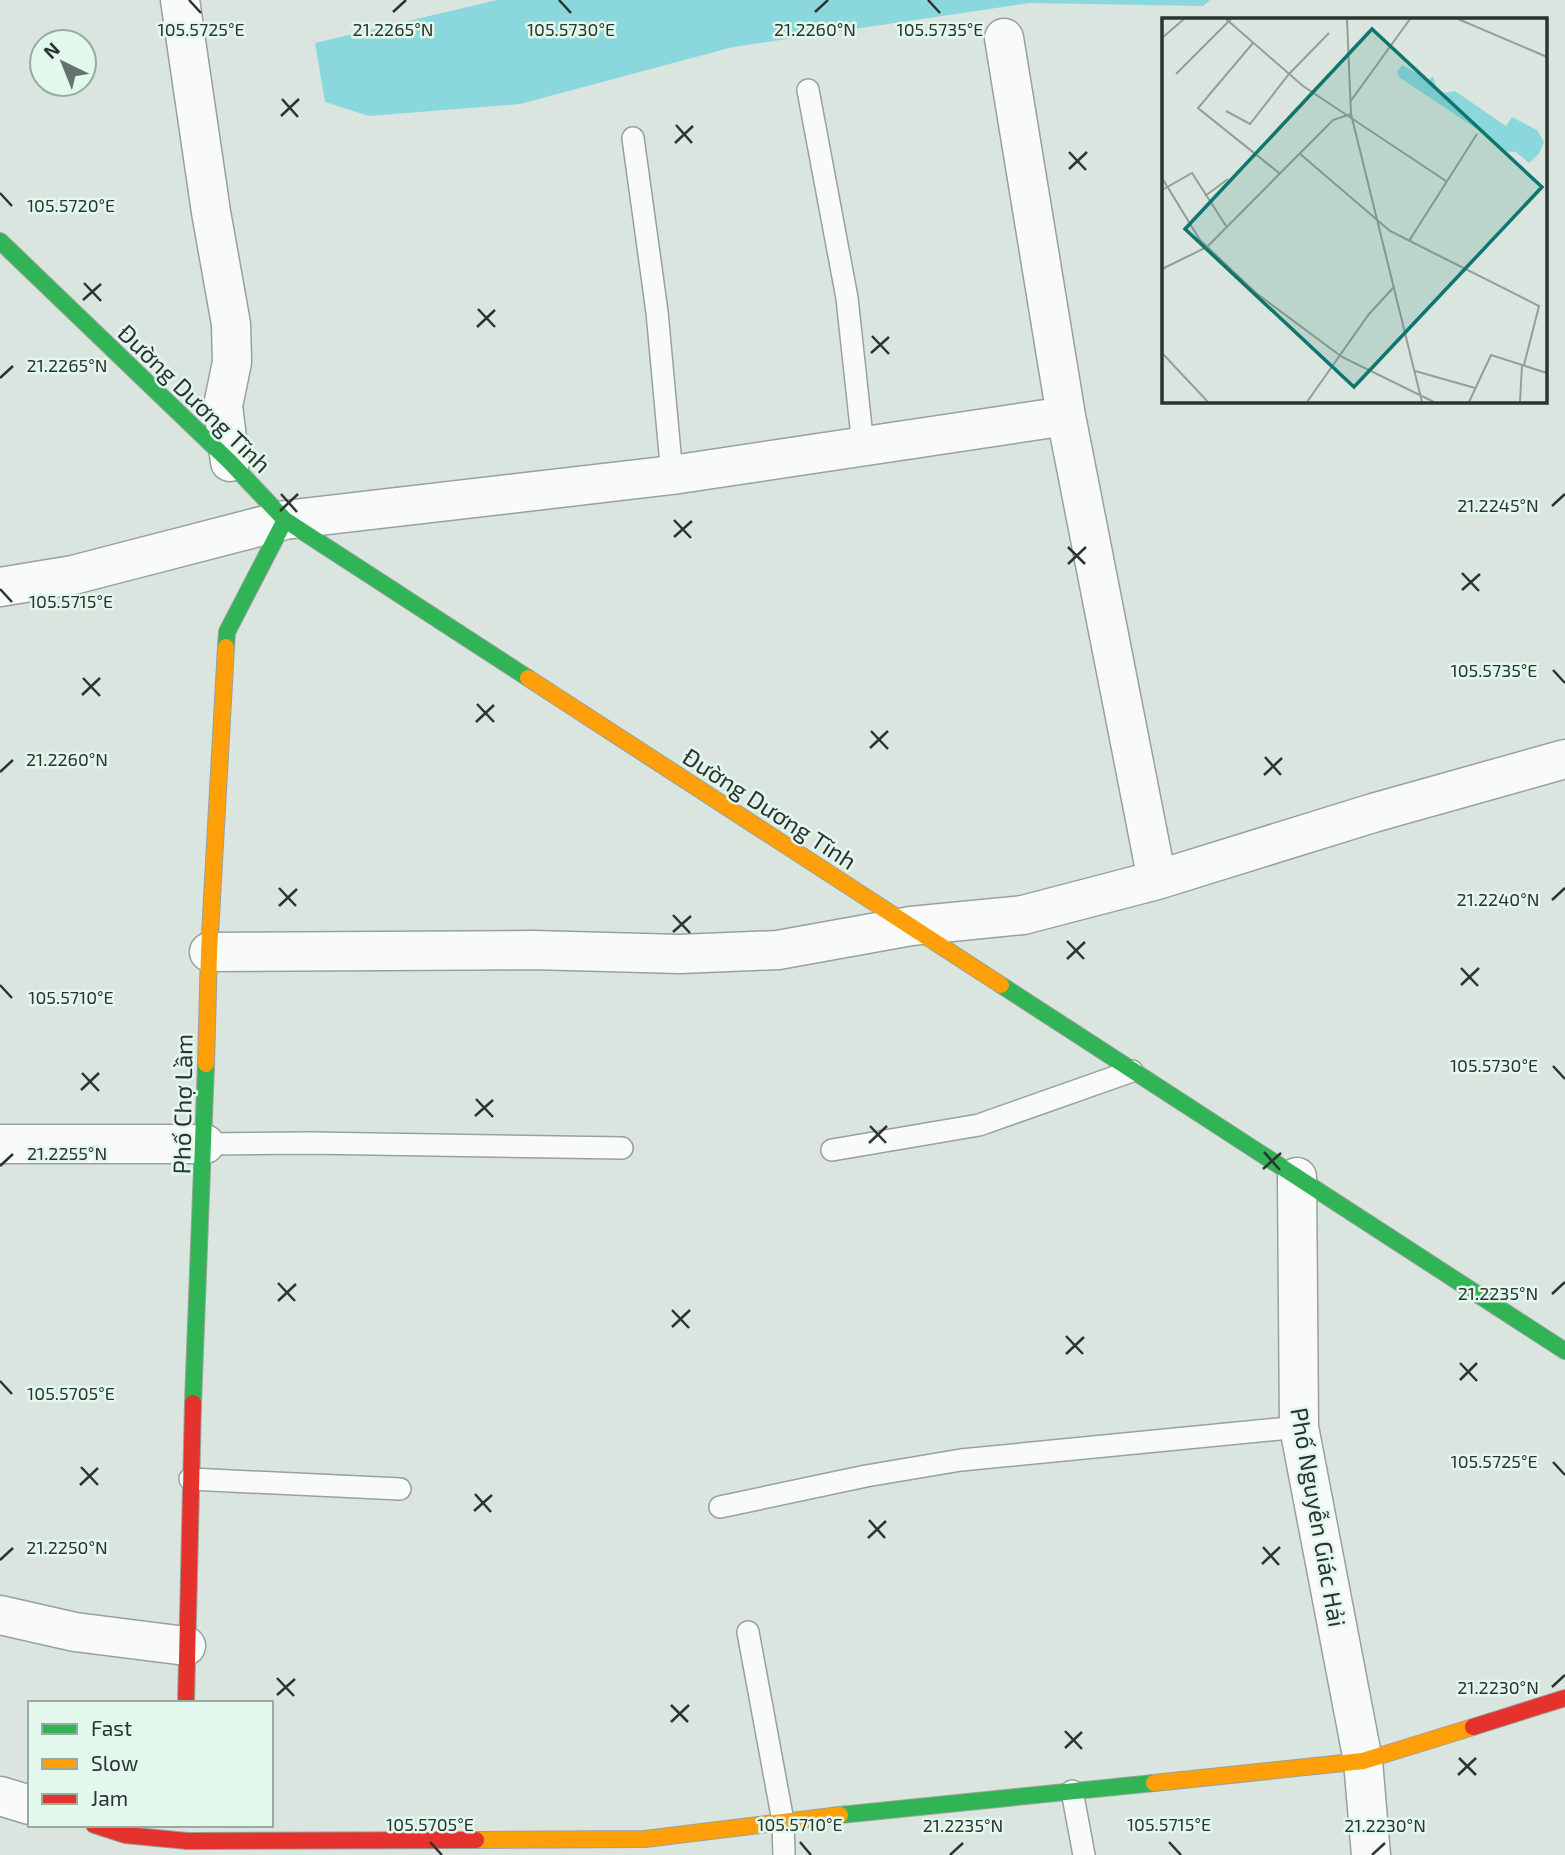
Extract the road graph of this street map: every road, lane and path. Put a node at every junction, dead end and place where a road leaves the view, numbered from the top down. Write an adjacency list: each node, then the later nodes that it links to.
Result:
1 (180, 0): 8 (street)
2 (1004, 38): 6 (street)
3 (808, 90): 7 (lane)
4 (633, 138): 9 (lane)
5 (0, 241): 8 (street, Đường Dương Tĩnh)
6 (1066, 416): 7 (street); 13 (street)
7 (863, 446): 9 (street)
8 (230, 462): 10 (street, Đường Dương Tĩnh)
9 (672, 475): 10 (street)
10 (285, 520): 11 (street); 14 (street, Đường Dương Tĩnh); 15 (street, Phố Chợ Lầm)
11 (0, 587)
12 (1565, 759): 13 (street)
13 (1157, 880): 14 (street)
14 (911, 926): 15 (street); 16 (street, Đường Dương Tĩnh)
15 (209, 952): 18 (street, Phố Chợ Lầm)
16 (1132, 1071): 20 (lane); 21 (street, Đường Dương Tĩnh)
17 (0, 1144): 18 (street)
18 (205, 1144): 19 (lane); 24 (street, Phố Chợ Lầm)
19 (622, 1148)
20 (832, 1150)
21 (1297, 1177): 22 (street, Đường Dương Tĩnh); 23 (street, Phố Nguyễn Giác Hải)
22 (1565, 1351)
23 (1298, 1427): 26 (lane); 32 (street, Phố Nguyễn Giác Hải)
24 (190, 1479): 25 (lane); 29 (street, Phố Chợ Lầm)
25 (400, 1489)
26 (720, 1507)
27 (0, 1615): 29 (street)
28 (748, 1632): 36 (lane)
29 (186, 1646): 31 (street, Phố Chợ Lầm)
30 (1565, 1698): 32 (street)
31 (186, 1701)
32 (1363, 1761): 33 (street); 41 (street, Phố Nguyễn Giác Hải)
33 (1072, 1791): 36 (street); 40 (lane)
34 (0, 1796): 35 (street)
35 (28, 1804)
36 (783, 1821): 38 (street); 39 (lane)
37 (100, 1827): 38 (street)
38 (185, 1840)
39 (784, 1855)
40 (1084, 1855)
41 (1371, 1855)

